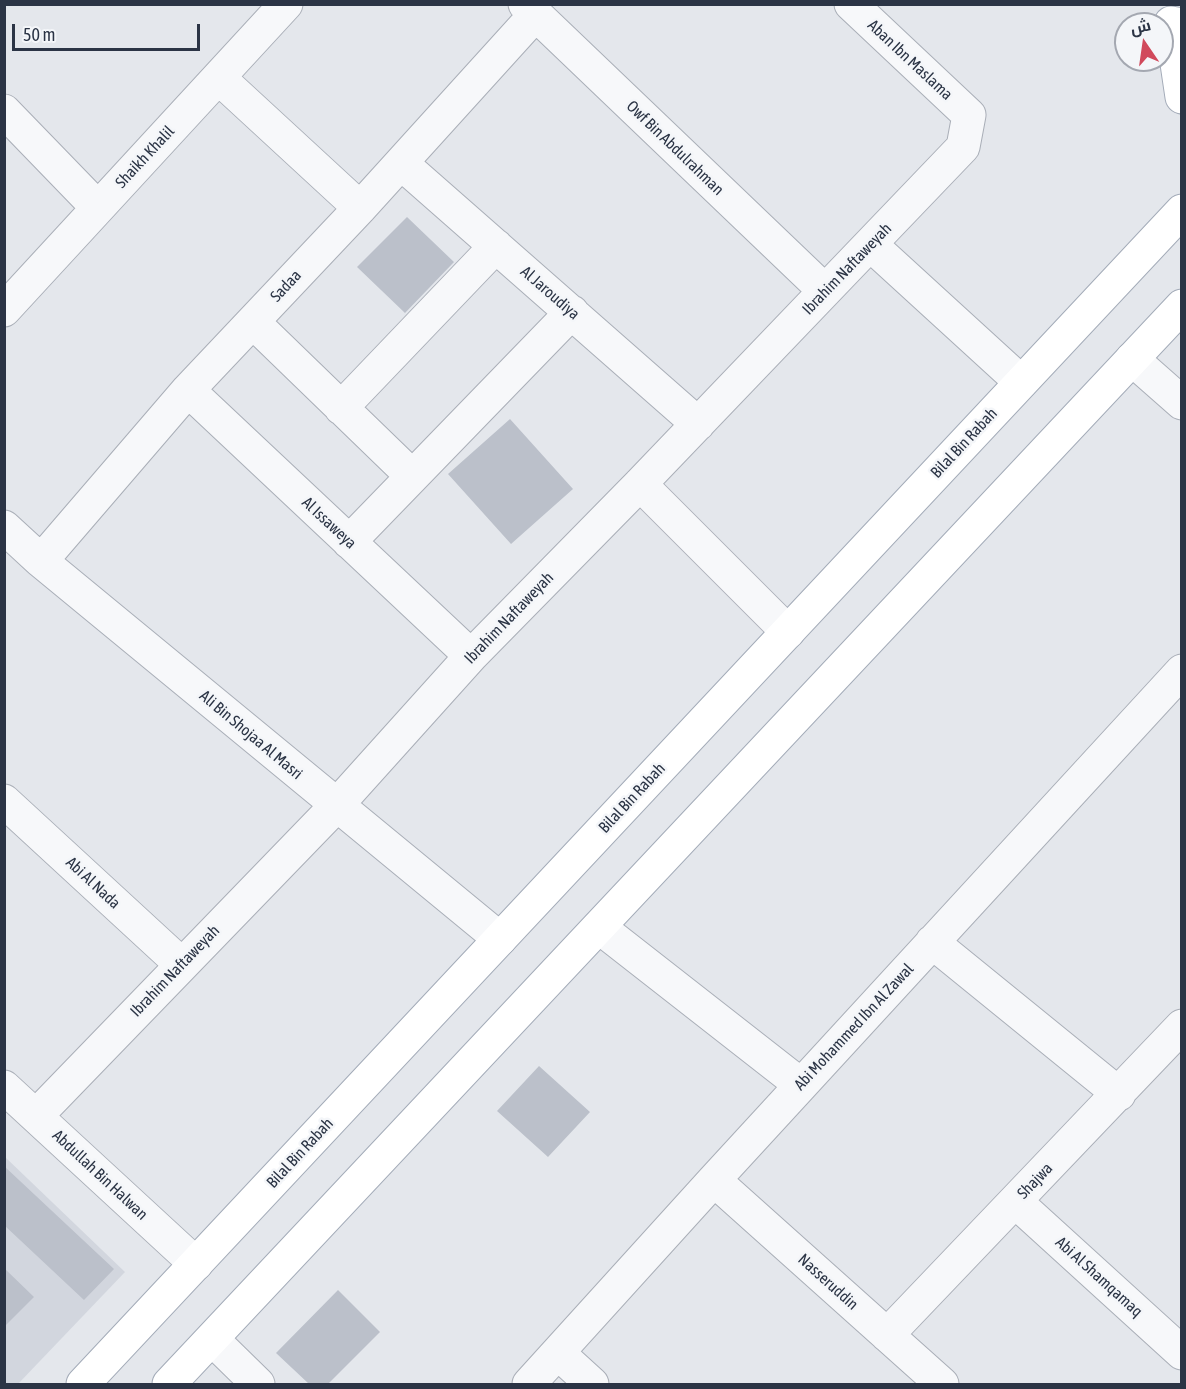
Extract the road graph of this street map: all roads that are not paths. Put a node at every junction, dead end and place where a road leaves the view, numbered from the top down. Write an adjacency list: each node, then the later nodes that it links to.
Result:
1 (286, 4): 5 (street, Shaikh Khalil)
2 (851, 4): 8 (street, Aban Ibn Maslama)
3 (530, 10): 9 (street, Sadaa); 15 (street, Owf Bin Abdulrahman)
4 (1174, 42): 6 (main road)
5 (219, 78): 10 (street, Shaikh Khalil); 11 (street)
6 (1182, 97)
7 (4, 111): 10 (street)
8 (969, 115): 13 (street, Ibrahim Naftaweyah)
9 (401, 163): 11 (street, Sadaa); 14 (street, Al Jaroudiya)
10 (98, 208): 17 (street, Shaikh Khalil)
11 (360, 208): 19 (street, Sadaa)
12 (1182, 211): 21 (main road, Bilal Bin Rabah)
13 (870, 244): 15 (street, Ibrahim Naftaweyah); 21 (street)
14 (496, 246): 18 (street, Al Jaroudiya); 24 (street)
15 (825, 291): 25 (street, Ibrahim Naftaweyah)
16 (1181, 308): 20 (main road)
17 (4, 310)
18 (572, 312): 25 (street, Al Jaroudiya); 26 (street)
19 (253, 322): 22 (street, Sadaa); 24 (street)
20 (1132, 359): 23 (street); 36 (main road)
21 (1021, 382): 31 (main road, Bilal Bin Rabah)
22 (188, 390): 29 (street, Al Issaweya); 30 (street, Sadaa)
23 (1182, 403)
24 (341, 408): 26 (street)
25 (698, 424): 27 (street, Ibrahim Naftaweyah)
26 (412, 476): 29 (street)
27 (640, 484): 31 (street); 32 (street, Ibrahim Naftaweyah)
28 (4, 527): 30 (street, Ali Bin Shojaa Al Masri)
29 (349, 542): 32 (street, Al Issaweya)
30 (41, 561): 35 (street, Ali Bin Shojaa Al Masri)
31 (788, 632): 37 (main road, Bilal Bin Rabah)
32 (471, 656): 35 (street, Ibrahim Naftaweyah)
33 (1182, 671): 38 (street, Abi Mohammed Ibn Al Zawal)
34 (4, 801): 39 (street, Abi Al Nada)
35 (336, 806): 37 (street, Ali Bin Shojaa Al Masri); 39 (street, Ibrahim Naftaweyah)
36 (599, 927): 41 (street); 49 (main road)
37 (500, 939): 47 (main road, Bilal Bin Rabah)
38 (932, 942): 41 (street, Abi Mohammed Ibn Al Zawal); 43 (street)
39 (181, 964): 44 (street, Ibrahim Naftaweyah)
40 (1176, 1044): 43 (street, Shajwa)
41 (801, 1085): 45 (street, Abi Mohammed Ibn Al Zawal)
42 (4, 1087): 44 (street, Abdullah Bin Halwan)
43 (1119, 1094): 46 (street, Shajwa)
44 (36, 1116): 47 (street, Abdullah Bin Halwan)
45 (714, 1180): 48 (street, Nasseruddin); 50 (street, Abi Mohammed Ibn Al Zawal)
46 (1016, 1202): 48 (street, Shajwa); 51 (street, Abi Al Shamqamaq)
47 (196, 1264): 52 (main road, Bilal Bin Rabah)
48 (887, 1335): 57 (street, Nasseruddin)
49 (212, 1339): 53 (main road); 54 (street)
50 (558, 1353): 55 (street, Abi Mohammed Ibn Al Zawal); 56 (street)
51 (1182, 1353)
52 (83, 1384)
53 (169, 1384)
54 (258, 1384)
55 (529, 1384)
56 (592, 1384)
57 (942, 1384)

